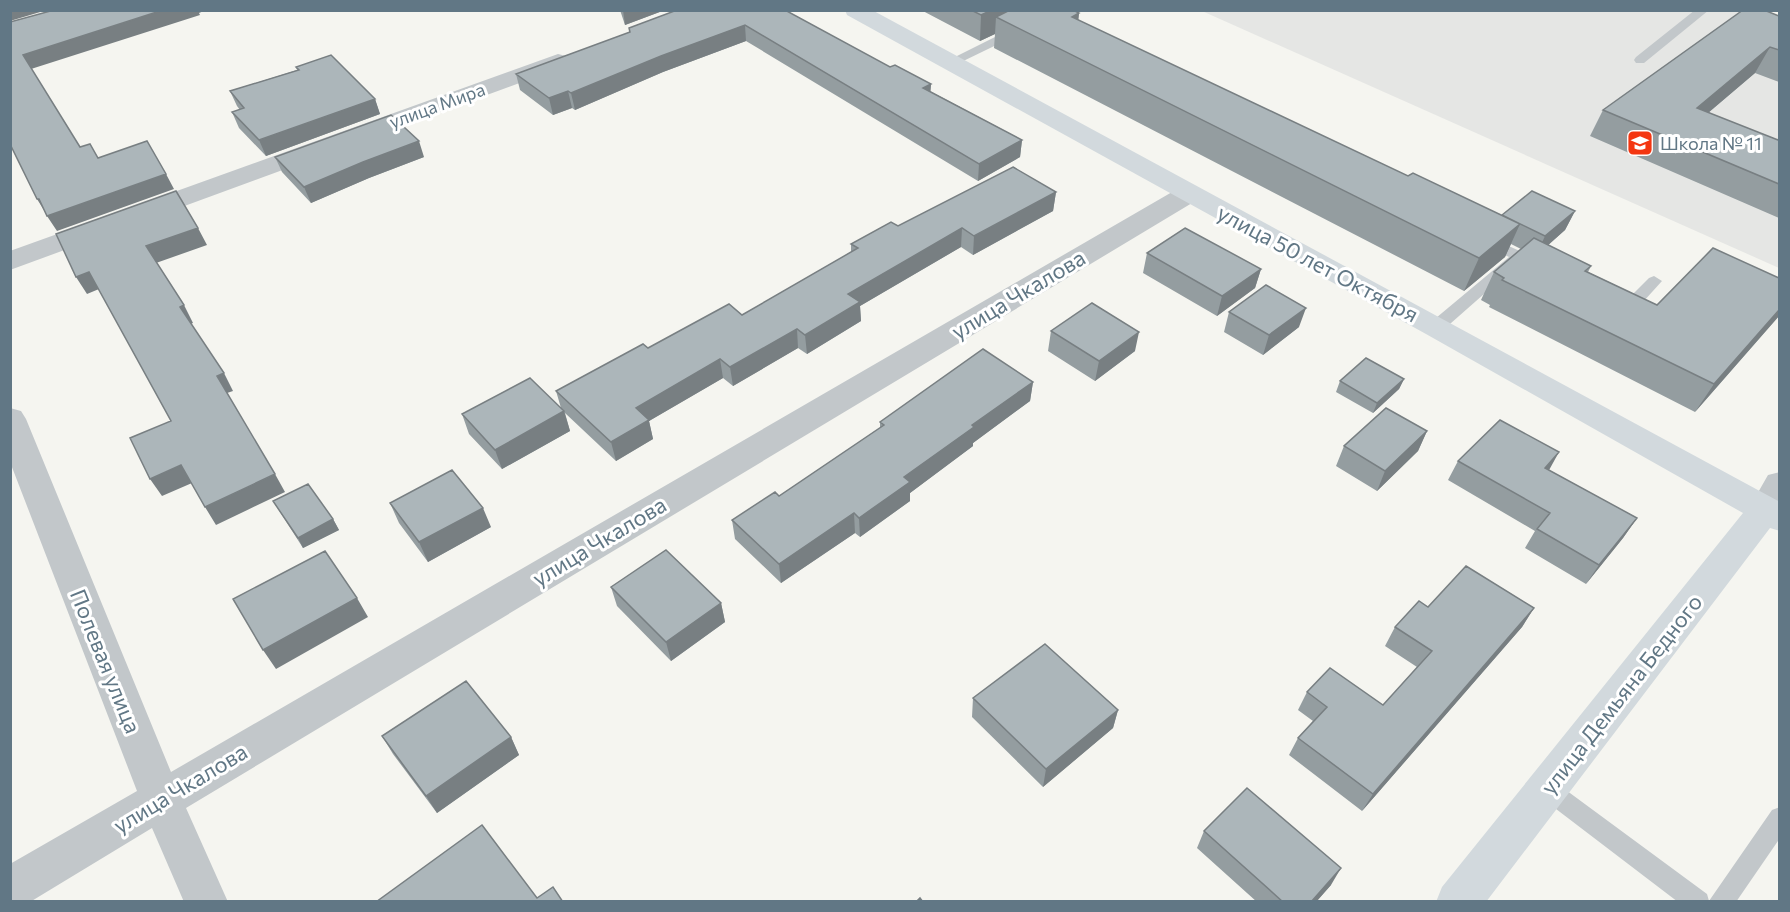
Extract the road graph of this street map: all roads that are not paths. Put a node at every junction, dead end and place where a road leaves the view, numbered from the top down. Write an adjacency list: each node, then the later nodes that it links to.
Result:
1 (855, 10): 6 (main road, улица 50 лет Октября)
2 (1703, 10): 5 (lane)
3 (1028, 24): 6 (lane)
4 (584, 51): 9 (street, улица Мира)
5 (1641, 60)
6 (949, 63): 7 (main road, улица 50 лет Октября)
7 (1188, 194): 12 (main road, улица 50 лет Октября); 16 (street, улица Чкалова)
8 (1476, 235): 12 (lane)
9 (10, 261)
10 (1654, 281): 11 (lane)
11 (1605, 299)
12 (1436, 327): 14 (main road, улица 50 лет Октября)
13 (10, 419): 16 (street, Полевая улица)
14 (1775, 504): 15 (main road, улица Демьяна Бедного)
15 (1547, 789): 20 (main road, улица Демьяна Бедного); 21 (lane)
16 (161, 799): 18 (street, улица Чкалова); 19 (street, Полевая улица)
17 (1779, 818): 22 (lane)
18 (10, 889)
19 (206, 902)
20 (1458, 902)
21 (1698, 902)
22 (1721, 902)

